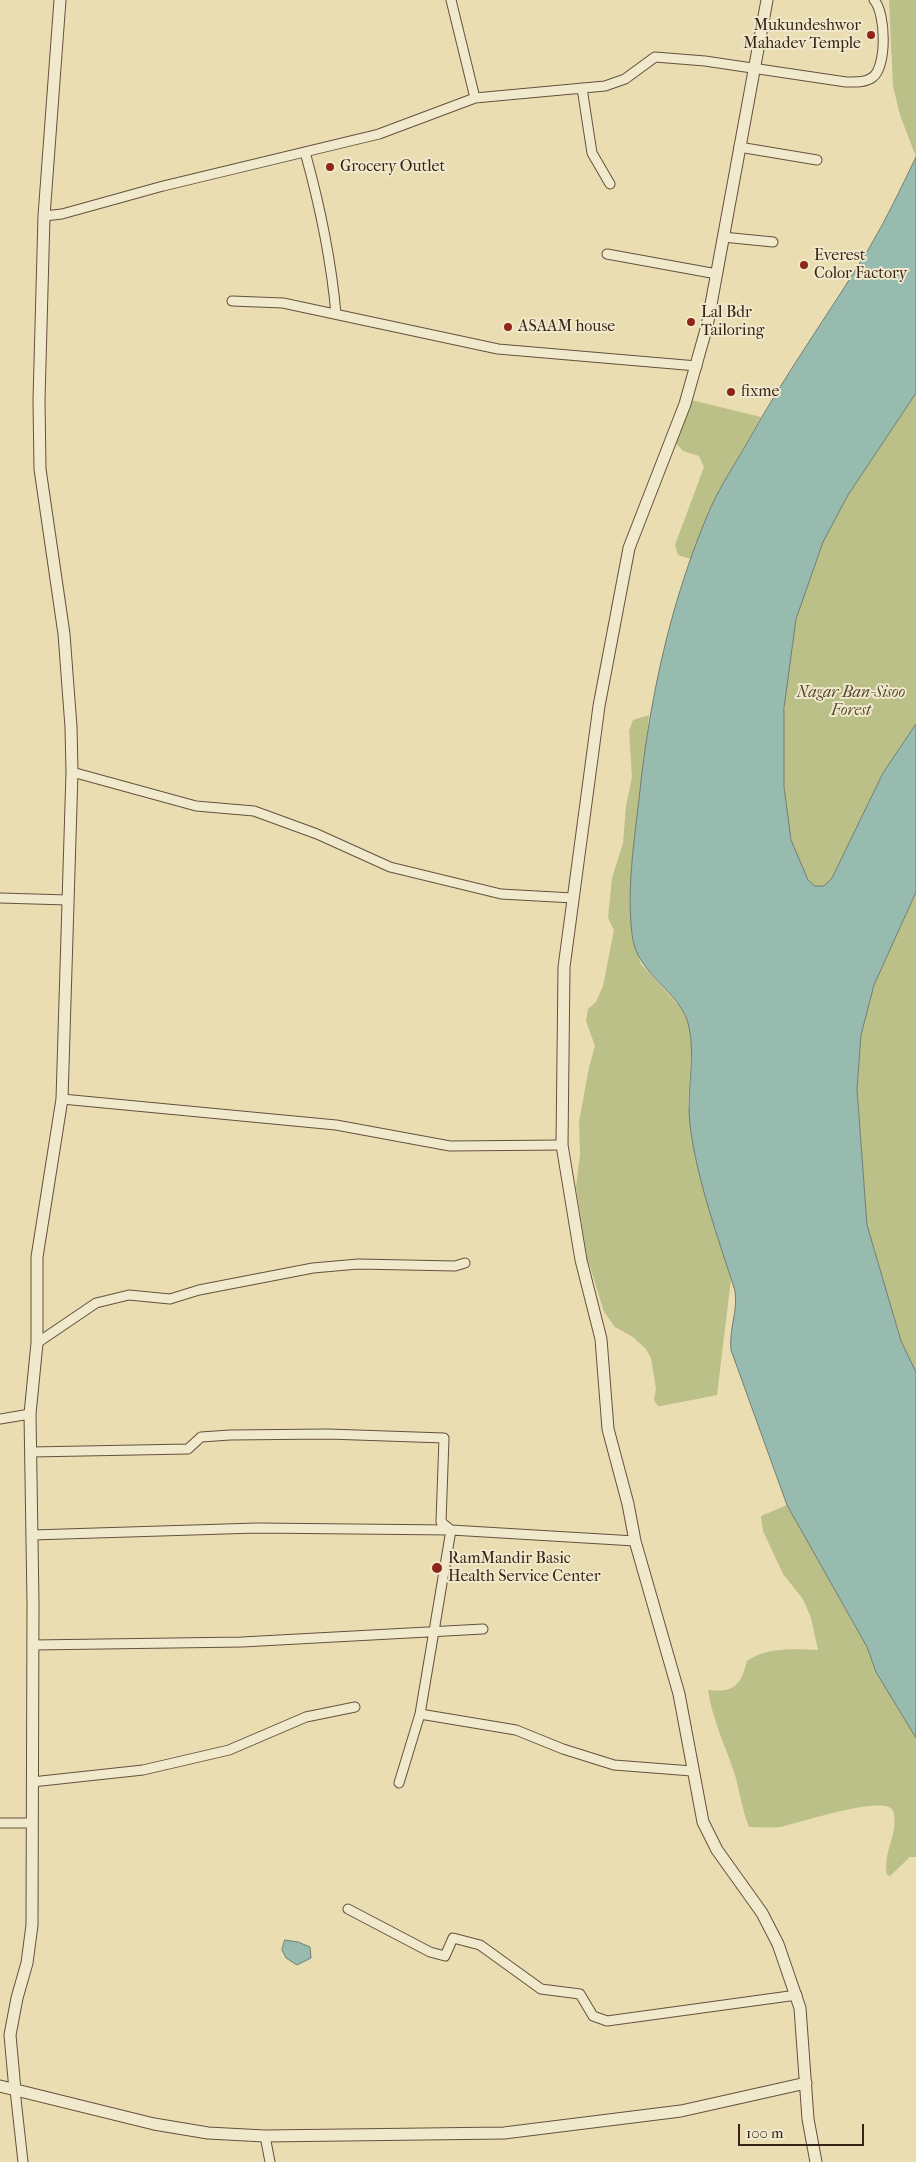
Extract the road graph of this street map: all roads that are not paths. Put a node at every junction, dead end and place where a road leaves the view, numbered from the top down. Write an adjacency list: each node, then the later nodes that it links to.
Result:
1 (60, 0): 12 (street)
2 (450, 0): 7 (street)
3 (766, 0): 5 (street)
4 (874, 0): 5 (street)
5 (752, 70): 6 (street); 8 (street)
6 (582, 88): 7 (street); 11 (street)
7 (476, 98): 9 (street)
8 (739, 147): 10 (street); 13 (street)
9 (305, 152): 12 (street); 18 (street)
10 (817, 160)
11 (610, 184)
12 (44, 216): 20 (street)
13 (723, 237): 14 (street); 16 (street)
14 (772, 242)
15 (607, 254): 16 (street)
16 (717, 274): 19 (street)
17 (232, 301): 18 (street)
18 (336, 314): 19 (street)
19 (697, 366): 22 (street)
20 (72, 772): 22 (street); 23 (street)
21 (0, 898): 23 (street)
22 (573, 898): 25 (street)
23 (68, 900): 24 (street)
24 (62, 1098): 25 (street); 27 (street)
25 (562, 1145): 33 (street)
26 (465, 1263): 27 (street)
27 (36, 1343): 28 (street)
28 (30, 1414): 29 (street); 30 (street)
29 (0, 1419)
30 (31, 1452): 31 (street); 32 (street)
31 (451, 1530): 32 (street); 33 (street); 35 (street)
32 (32, 1535): 36 (street)
33 (635, 1541): 39 (street)
34 (483, 1629): 35 (street)
35 (433, 1632): 36 (street); 38 (street)
36 (32, 1645): 40 (street)
37 (355, 1707): 40 (street)
38 (420, 1714): 39 (street); 41 (street)
39 (692, 1771): 45 (street)
40 (32, 1782): 43 (street)
41 (399, 1783)
42 (0, 1823): 43 (street)
43 (32, 1823): 48 (street)
44 (348, 1909): 45 (street)
45 (797, 1995): 46 (street)
46 (806, 2083): 49 (street); 52 (street)
47 (0, 2086): 48 (street)
48 (15, 2090): 49 (street); 50 (street)
49 (265, 2136): 51 (street)
50 (23, 2162)
51 (270, 2162)
52 (816, 2162)

